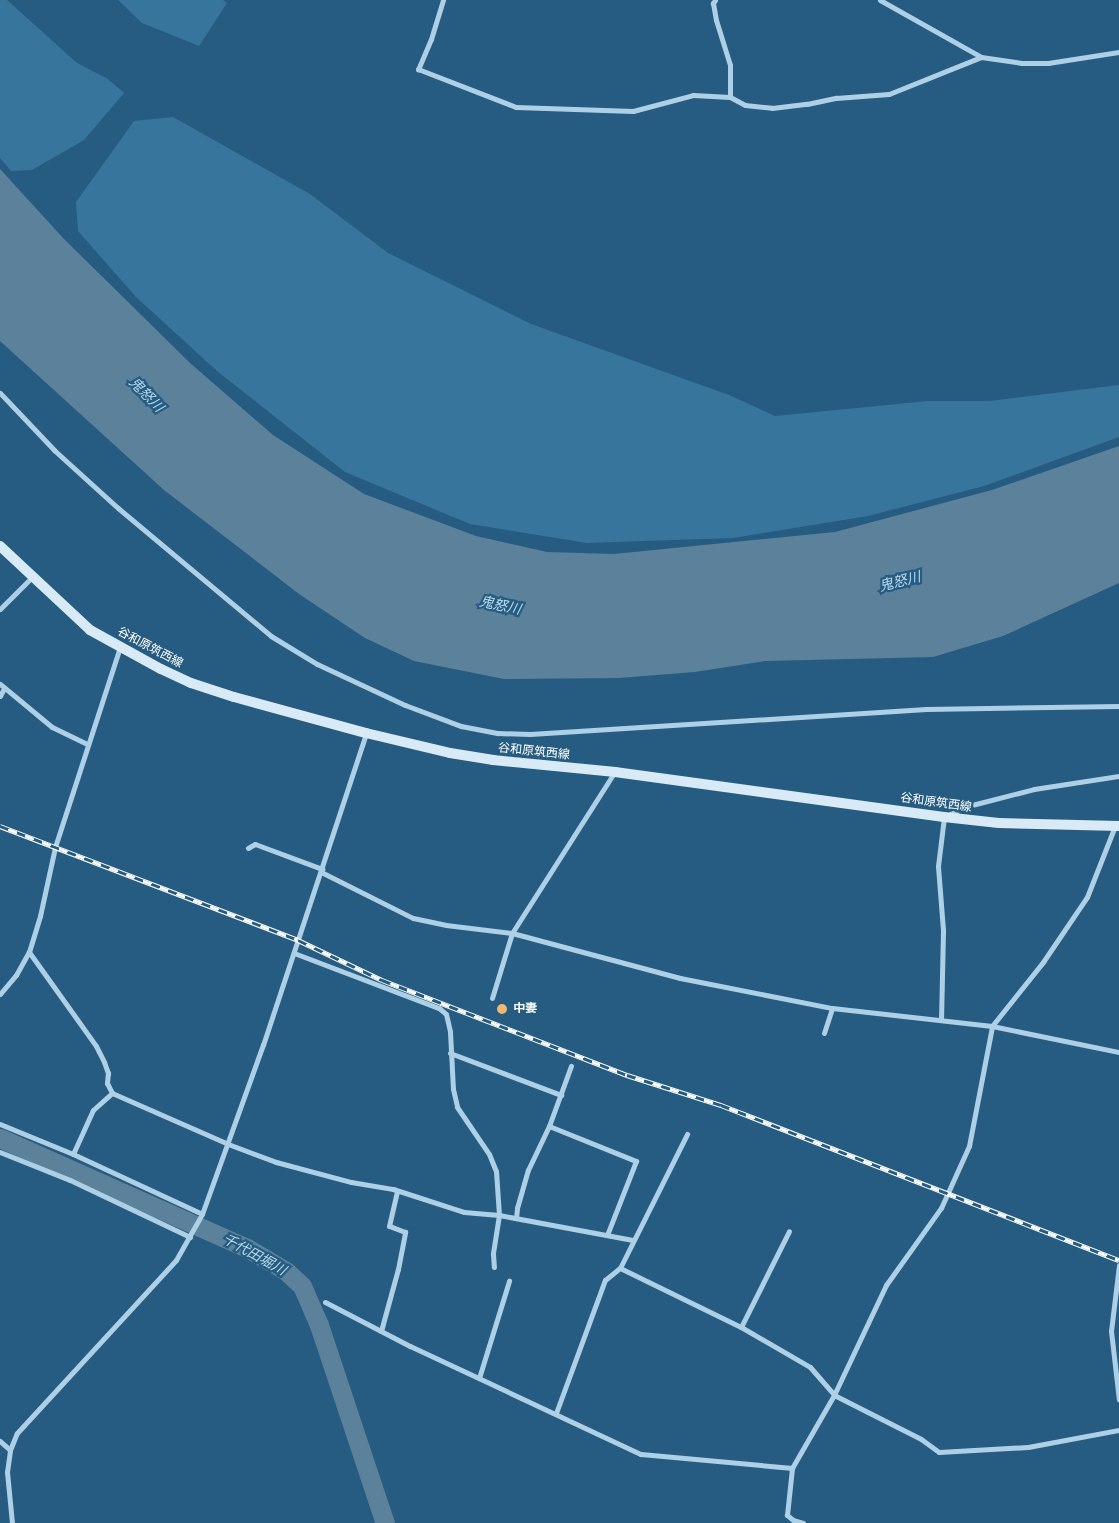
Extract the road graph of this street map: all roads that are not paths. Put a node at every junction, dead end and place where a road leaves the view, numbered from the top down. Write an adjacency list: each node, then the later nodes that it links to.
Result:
1 (443, 0): 6 (street)
2 (715, 0): 6 (street)
3 (880, 0): 5 (street)
4 (1119, 52): 5 (street)
5 (981, 57): 6 (street)
6 (730, 97)
7 (0, 393): 14 (street)
8 (0, 546): 9 (main road, 谷和原筑西線)
9 (32, 577): 10 (street); 11 (main road, 谷和原筑西線)
10 (0, 609)
11 (120, 647): 15 (main road, 谷和原筑西線); 16 (street)
12 (2, 686): 13 (street); 16 (street)
13 (0, 696)
14 (1119, 706)
15 (366, 733): 17 (main road, 谷和原筑西線); 22 (street)
16 (87, 744): 24 (street)
17 (615, 772): 19 (main road, 谷和原筑西線); 23 (street)
18 (1119, 776): 19 (street)
19 (944, 817): 20 (main road, 谷和原筑西線); 29 (street)
20 (1117, 826): 30 (street)
21 (248, 848): 22 (street)
22 (322, 870): 23 (street); 25 (street)
23 (512, 933): 27 (street); 28 (street)
24 (29, 952): 26 (street); 35 (street)
25 (294, 953): 33 (street); 40 (street)
26 (1, 991)
27 (492, 998)
28 (832, 1008): 29 (street); 31 (street)
29 (941, 1020): 30 (street)
30 (992, 1026): 32 (street); 59 (street)
31 (824, 1033)
32 (1119, 1052)
33 (450, 1053): 36 (street); 45 (street)
34 (571, 1066): 36 (street)
35 (112, 1093): 40 (street); 42 (street)
36 (561, 1095): 38 (street)
37 (0, 1124): 42 (street)
38 (549, 1126): 46 (street); 48 (street)
39 (687, 1134): 50 (street)
40 (228, 1144): 43 (street); 44 (street)
41 (0, 1152): 49 (street)
42 (73, 1154): 44 (street)
43 (397, 1191): 45 (street); 57 (street)
44 (202, 1214): 49 (street)
45 (499, 1214): 46 (street); 52 (street)
46 (516, 1218): 48 (street)
47 (789, 1231): 56 (street)
48 (607, 1235): 50 (street)
49 (190, 1237): 64 (street)
50 (633, 1240): 53 (street)
51 (1119, 1265): 60 (street)
52 (494, 1267)
53 (620, 1268): 56 (street); 61 (street)
54 (509, 1281): 58 (street)
55 (325, 1302): 57 (street)
56 (741, 1327): 59 (street)
57 (381, 1331): 58 (street)
58 (478, 1378): 61 (street)
59 (834, 1395): 62 (street); 65 (street)
60 (1119, 1400)
61 (556, 1413): 65 (street)
62 (1119, 1430)
63 (0, 1441): 64 (street)
64 (10, 1450): 66 (street)
65 (792, 1468): 69 (street)
66 (7, 1472): 67 (street); 68 (street)
67 (0, 1475)
68 (12, 1523)
69 (803, 1523)

